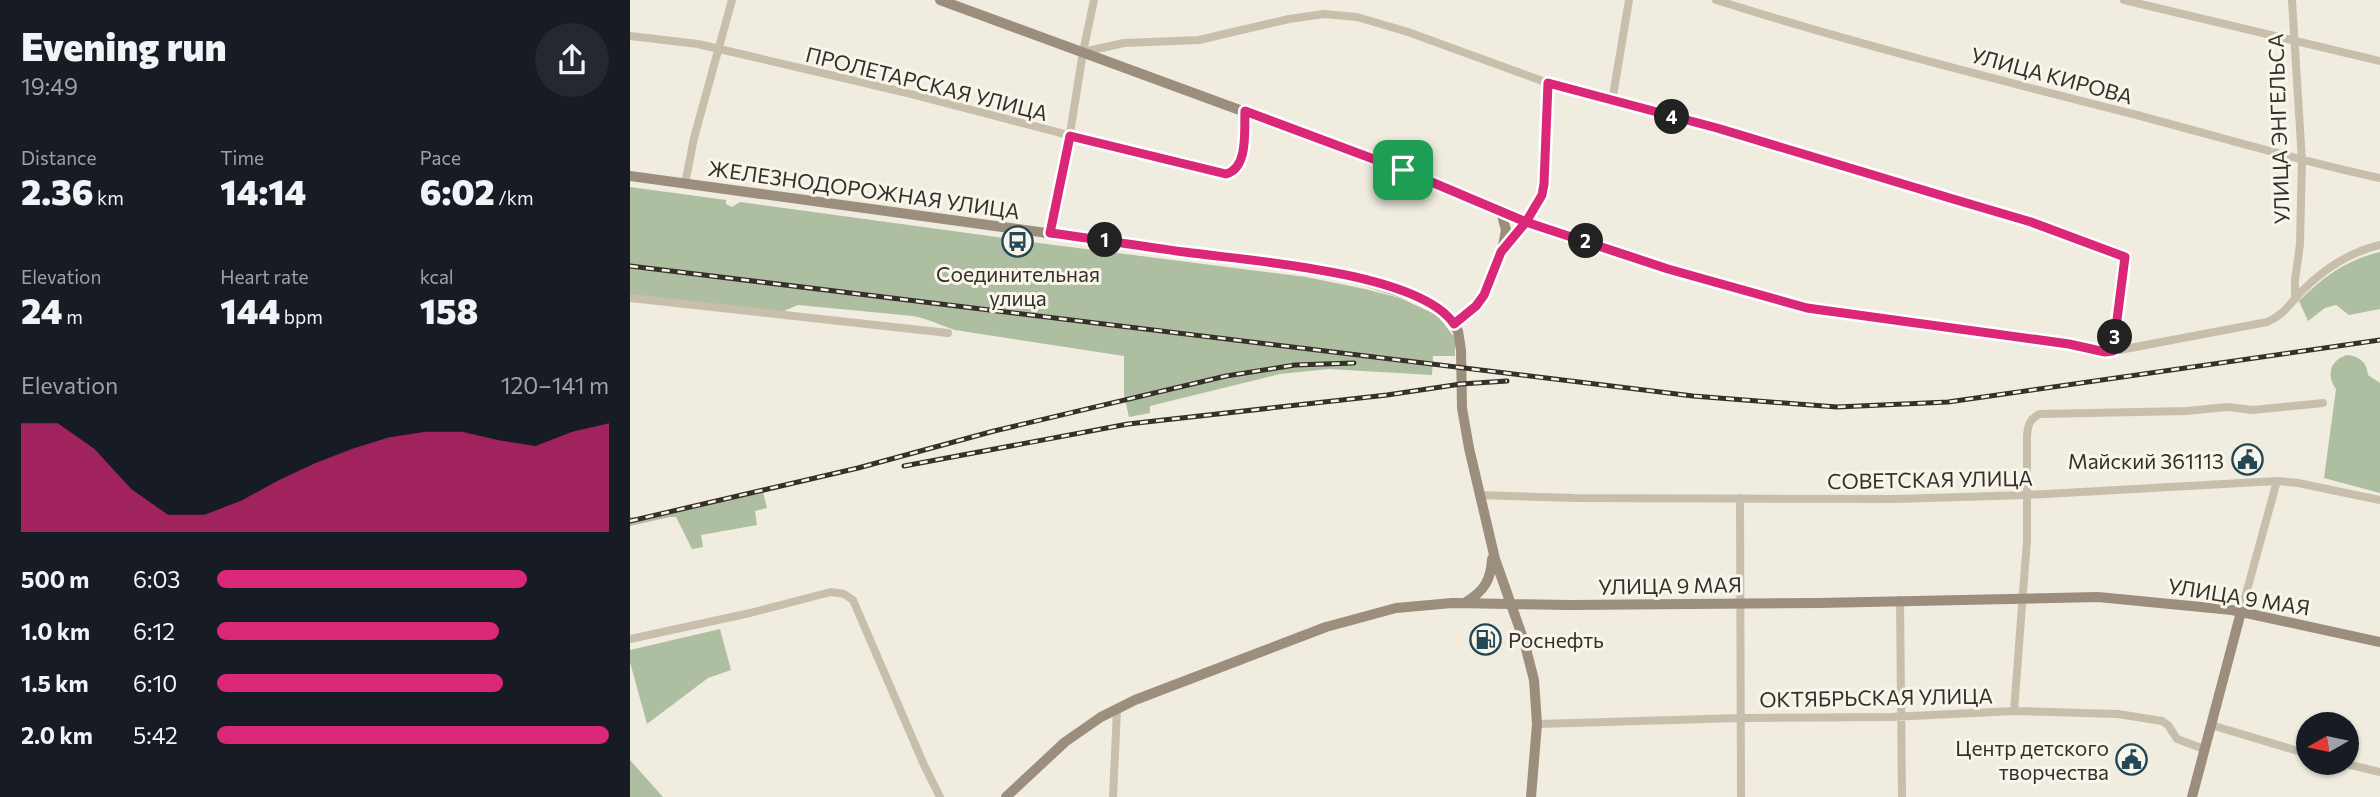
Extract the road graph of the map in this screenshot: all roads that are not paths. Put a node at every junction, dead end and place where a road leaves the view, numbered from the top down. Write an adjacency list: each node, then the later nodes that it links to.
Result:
1 (732, 0): 10 (street)
2 (940, 0): 11 (street)
3 (1094, 0): 11 (street)
4 (1629, 0): 14 (street)
5 (1716, 0): 17 (street, УЛИЦА КИРОВА)
6 (2124, 0): 9 (street)
7 (2292, 0): 9 (street, УЛИЦА ЭНГЕЛЬСА)
8 (630, 36): 10 (street, ПРОЛЕТАРСКАЯ УЛИЦА)
9 (2294, 42): 12 (street); 17 (street, УЛИЦА ЭНГЕЛЬСА)
10 (718, 50): 16 (street, ПРОЛЕТАРСКАЯ УЛИЦА); 20 (street)
11 (1083, 52): 13 (street); 15 (street); 16 (street)
12 (2380, 61)
13 (1548, 83): 14 (street); 22 (street)
14 (1612, 102): 30 (street)
15 (1245, 111): 16 (street, ПРОЛЕТАРСКАЯ УЛИЦА); 21 (street)
16 (1070, 136): 23 (street)
17 (2302, 161): 19 (street, УЛИЦА КИРОВА); 27 (street, УЛИЦА ЭНГЕЛЬСА)
18 (630, 176): 20 (street, ЖЕЛЕЗНОДОРОЖНАЯ УЛИЦА)
19 (2380, 178)
20 (685, 184): 23 (street, ЖЕЛЕЗНОДОРОЖНАЯ УЛИЦА)
21 (1501, 212): 22 (street); 25 (street)
22 (1526, 222): 25 (street); 30 (street)
23 (1050, 233): 28 (street, ЖЕЛЕЗНОДОРОЖНАЯ УЛИЦА)
24 (2380, 245): 27 (street)
25 (1501, 252): 28 (street)
26 (630, 298): 29 (street)
27 (2295, 299): 30 (street)
28 (1454, 324): 33 (street)
29 (948, 333)
30 (2113, 351)
31 (2323, 403): 34 (street)
32 (2277, 481): 34 (street, СОВЕТСКАЯ УЛИЦА); 36 (street, СОВЕТСКАЯ УЛИЦА); 43 (street)
33 (1479, 495): 35 (street, СОВЕТСКАЯ УЛИЦА); 37 (street)
34 (2027, 495): 35 (street, СОВЕТСКАЯ УЛИЦА); 38 (street)
35 (1740, 498): 42 (street)
36 (2380, 500)
37 (1492, 549): 40 (street); 41 (street)
38 (2021, 598): 39 (street, УЛИЦА 9 МАЯ); 43 (street, УЛИЦА 9 МАЯ); 47 (street)
39 (1900, 600): 42 (street, УЛИЦА 9 МАЯ); 48 (street)
40 (1464, 603): 41 (street, УЛИЦА 9 МАЯ); 46 (street, УЛИЦА 9 МАЯ)
41 (1509, 603): 42 (street, УЛИЦА 9 МАЯ); 50 (street)
42 (1740, 603): 49 (street)
43 (2241, 612): 45 (street, УЛИЦА 9 МАЯ); 51 (street)
44 (630, 639): 56 (street)
45 (2380, 642)
46 (1117, 709): 57 (street, УЛИЦА 9 МАЯ); 58 (street)
47 (2014, 710): 48 (street, ОКТЯБРЬСКАЯ УЛИЦА); 52 (street, ОКТЯБРЬСКАЯ УЛИЦА)
48 (1902, 716): 49 (street, ОКТЯБРЬСКАЯ УЛИЦА); 61 (street)
49 (1741, 718): 50 (street, ОКТЯБРЬСКАЯ УЛИЦА); 60 (street)
50 (1537, 724): 59 (street)
51 (2211, 725): 52 (street); 53 (street)
52 (2204, 748): 62 (street)
53 (2296, 750)
54 (2359, 767): 55 (street)
55 (2380, 772)
56 (940, 797)
57 (1006, 797)
58 (1113, 797)
59 (1531, 797)
60 (1741, 797)
61 (1902, 797)
62 (2192, 797)

